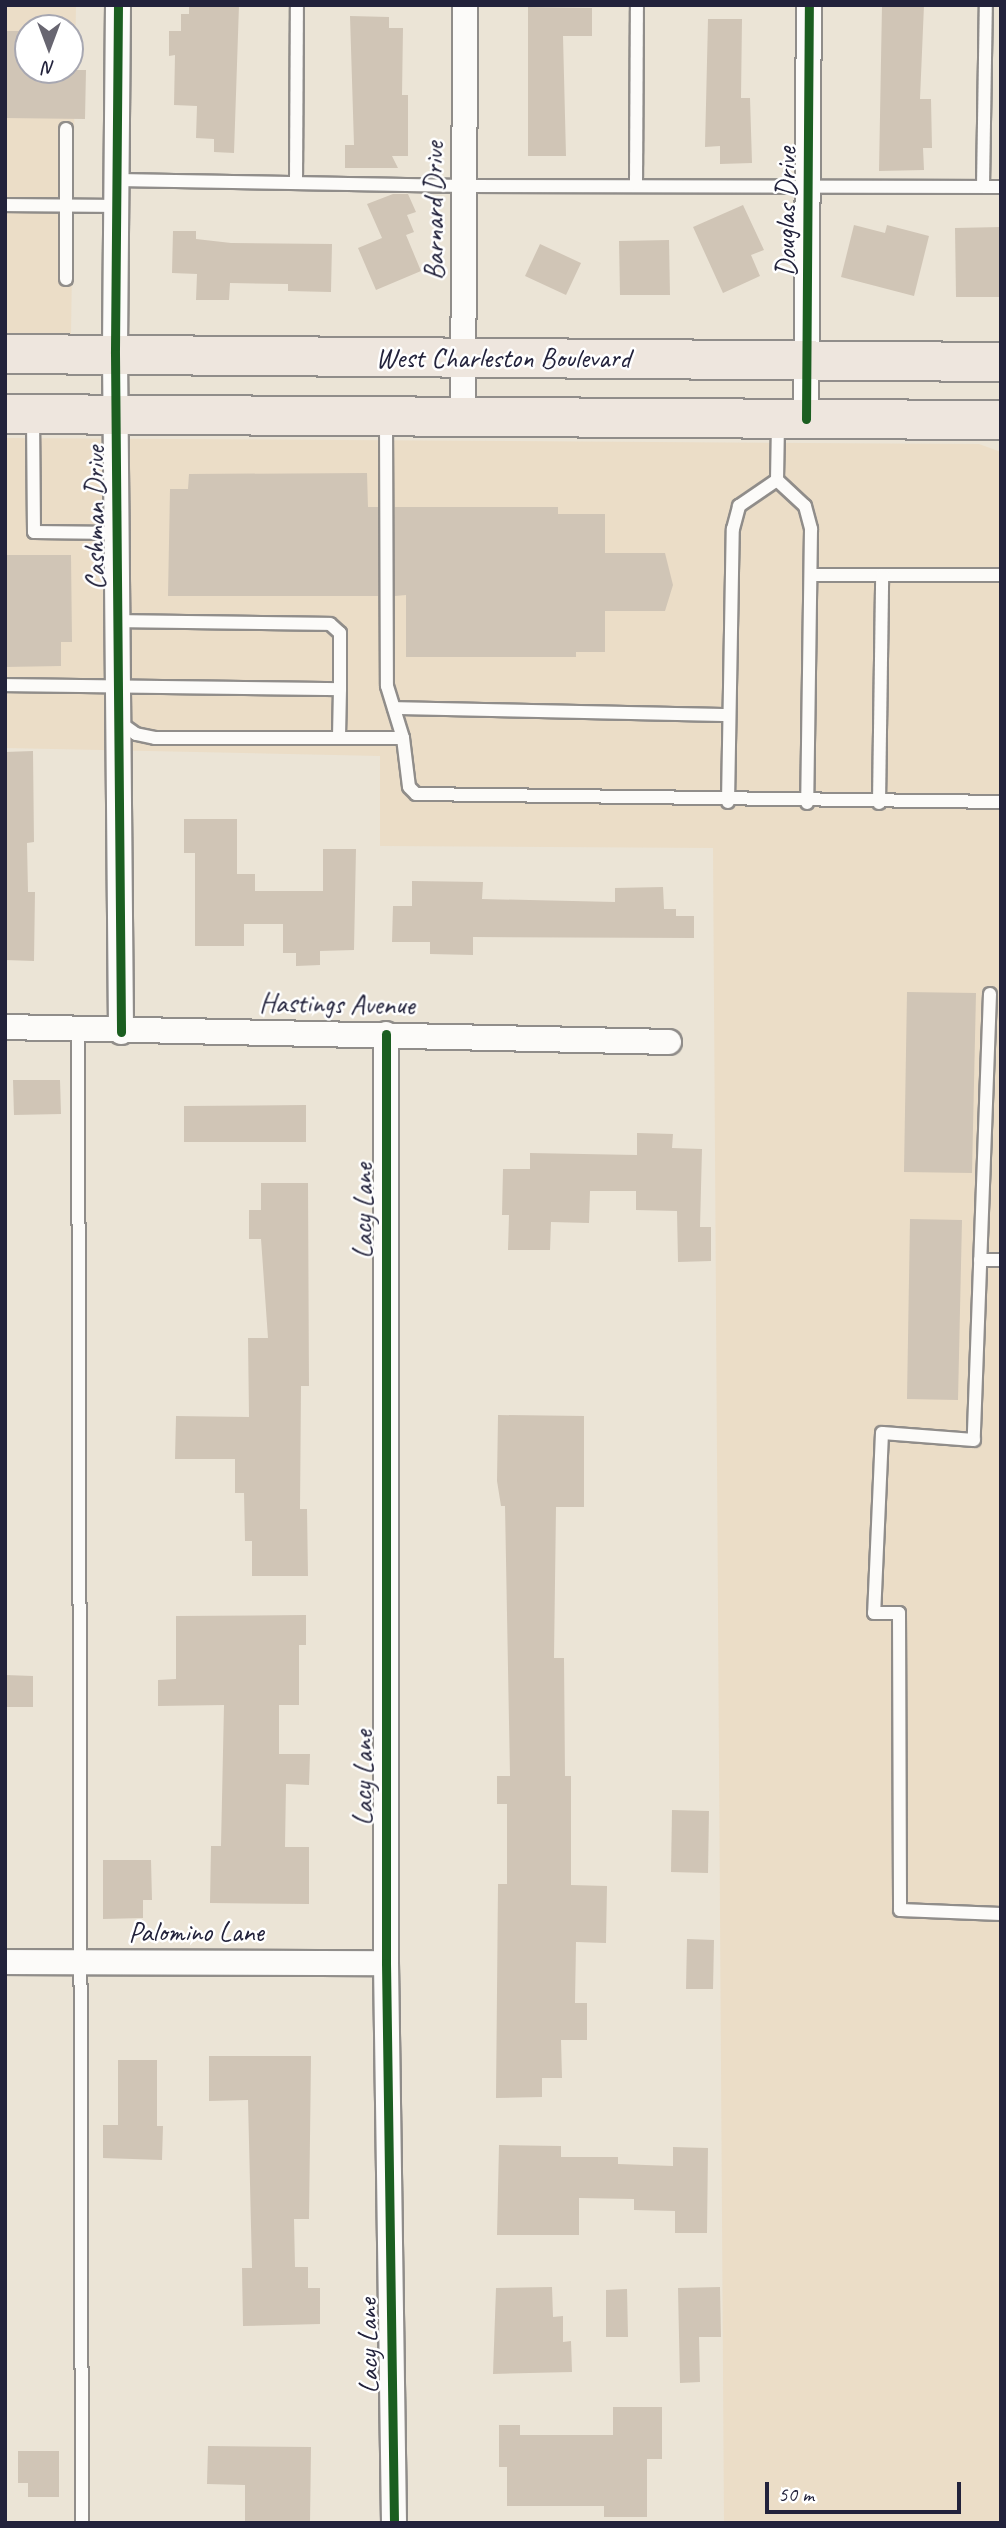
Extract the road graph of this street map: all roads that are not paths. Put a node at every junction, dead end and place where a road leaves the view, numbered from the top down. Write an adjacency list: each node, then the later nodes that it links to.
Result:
1 (118, 5): 8 (street, Cashman Drive)
2 (297, 5): 9 (lane)
3 (465, 5): 12 (street, Barnard Drive)
4 (637, 5): 10 (lane)
5 (808, 5): 11 (street, Douglas Drive)
6 (986, 5): 13 (lane)
7 (66, 129): 16 (lane)
8 (117, 180): 9 (lane); 17 (street, Cashman Drive)
9 (296, 182): 12 (lane)
10 (636, 184): 11 (lane); 12 (lane)
11 (809, 185): 13 (lane); 22 (street, Douglas Drive)
12 (464, 187): 21 (street, Barnard Drive)
13 (983, 187): 14 (lane)
14 (1001, 187)
15 (5, 205): 16 (lane)
16 (66, 206): 17 (lane); 18 (lane)
17 (117, 206): 20 (street, Cashman Drive)
18 (66, 279)
19 (5, 354): 20 (main road, West Charleston Boulevard)
20 (115, 354): 21 (main road, West Charleston Boulevard); 25 (street, Cashman Drive)
21 (463, 358): 22 (main road, West Charleston Boulevard); 27 (street, Barnard Drive)
22 (807, 361): 23 (main road, West Charleston Boulevard); 28 (street, Douglas Drive)
23 (1001, 362)
24 (19, 414): 25 (main road); 31 (lane)
25 (118, 415): 26 (main road); 31 (street, Cashman Drive)
26 (386, 417): 27 (main road); 39 (lane)
27 (463, 418): 28 (main road)
28 (792, 419): 29 (main road); 30 (lane)
29 (1001, 420)
30 (777, 480): 32 (lane); 40 (lane)
31 (118, 533): 35 (street, Cashman Drive)
32 (811, 575): 33 (lane); 45 (lane)
33 (882, 575): 34 (lane); 46 (lane)
34 (1001, 575)
35 (118, 621): 37 (street, Cashman Drive); 38 (lane)
36 (5, 685): 37 (lane)
37 (117, 685): 38 (lane); 41 (street, Cashman Drive)
38 (340, 689): 42 (lane)
39 (394, 708): 40 (lane); 43 (lane)
40 (729, 715): 44 (lane)
41 (117, 721): 42 (lane); 51 (street, Cashman Drive)
42 (339, 738): 43 (lane)
43 (403, 738): 44 (lane)
44 (728, 802): 45 (lane)
45 (807, 803): 46 (lane)
46 (879, 803): 47 (lane)
47 (1001, 803)
48 (990, 994): 54 (lane)
49 (5, 1027): 50 (street, Hastings Avenue)
50 (78, 1027): 51 (street, Hastings Avenue); 58 (lane)
51 (121, 1032): 52 (street, Hastings Avenue)
52 (386, 1034): 53 (street, Hastings Avenue); 59 (street, Lacy Lane)
53 (669, 1042)
54 (980, 1260): 55 (lane); 56 (lane)
55 (1001, 1260)
56 (1001, 1914)
57 (5, 1962): 58 (street, Palomino Lane)
58 (81, 1962): 59 (street, Palomino Lane); 60 (lane)
59 (386, 1963): 61 (street, Lacy Lane)
60 (82, 2523)
61 (394, 2523)

